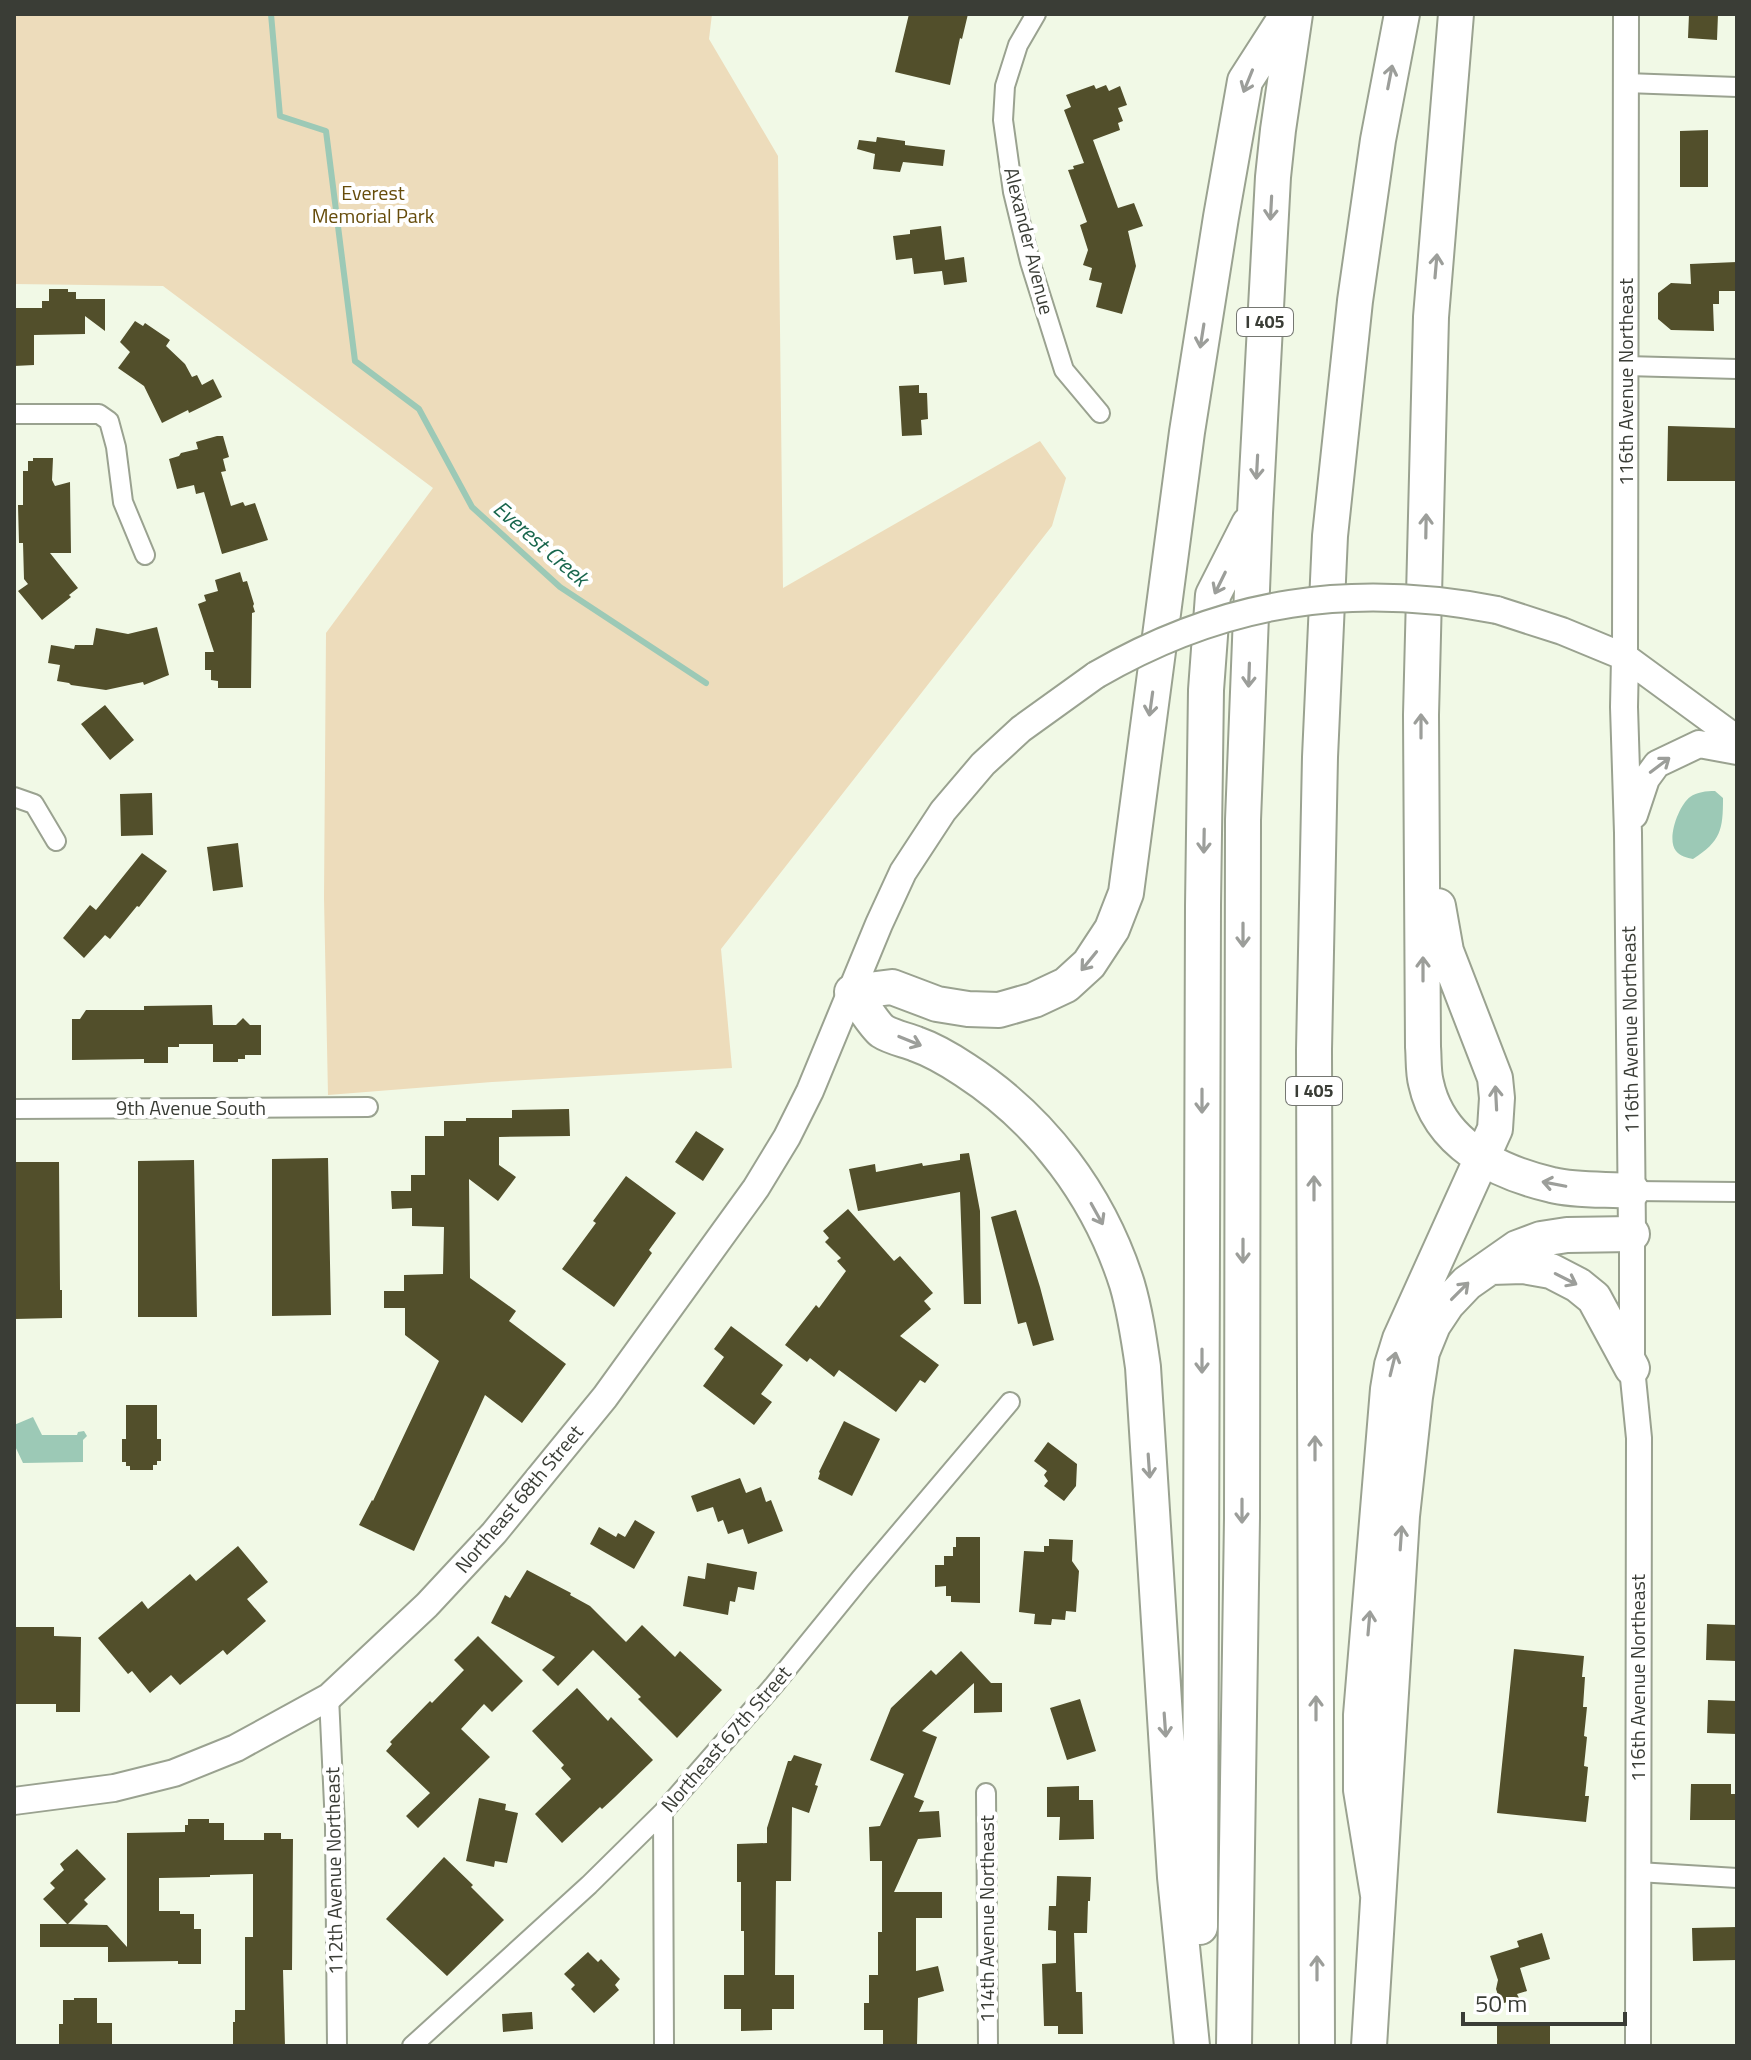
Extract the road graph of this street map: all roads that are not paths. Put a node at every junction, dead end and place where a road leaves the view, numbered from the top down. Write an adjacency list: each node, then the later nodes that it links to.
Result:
1 (1036, 14): 11 (street, Alexander Avenue)
2 (1288, 14): 22 (highway, one-way to 22)
3 (1295, 14): 13 (highway, I 405, one-way to 13)
4 (1402, 14): 46 (highway, I 405, one-way to 4)
5 (1456, 14): 19 (highway, one-way to 5)
6 (1626, 14): 7 (street, 116th Avenue Northeast)
7 (1626, 83): 8 (street); 9 (street, 116th Avenue Northeast)
8 (1737, 87)
9 (1626, 366): 10 (street); 15 (street, 116th Avenue Northeast)
10 (1737, 369)
11 (1100, 413)
12 (14, 414): 14 (street)
13 (1255, 513): 44 (highway, one-way to 44); 45 (highway, I 405, one-way to 45)
14 (145, 555)
15 (1625, 657): 16 (main road, Northeast 68th Street); 20 (main road, 116th Avenue Northeast); 22 (main road, Northeast 68th Street, bridge)
16 (1737, 739)
17 (1737, 751): 20 (main road, one-way to 17)
18 (14, 797): 21 (street)
19 (1422, 804): 25 (highway, one-way to 19); 25 (highway, one-way to 19)
20 (1628, 833): 26 (main road, 116th Avenue Northeast)
21 (56, 841)
22 (852, 992): 32 (main road, Northeast 68th Street); 43 (highway, one-way to 43)
23 (368, 1107): 24 (street, 9th Avenue South)
24 (14, 1109)
25 (1481, 1159): 26 (highway, one-way to 25); 38 (highway, one-way to 25)
26 (1632, 1191): 27 (street); 28 (main road, 116th Avenue Northeast)
27 (1737, 1192)
28 (1632, 1234): 29 (highway); 30 (street, 116th Avenue Northeast)
29 (1491, 1267): 30 (highway, one-way to 30); 38 (highway, one-way to 29)
30 (1632, 1368): 36 (street, 116th Avenue Northeast)
31 (1010, 1402): 35 (street, Northeast 67th Street)
32 (329, 1697): 34 (main road, Northeast 68th Street); 39 (street, 112th Avenue Northeast)
33 (986, 1793): 42 (street, 114th Avenue Northeast)
34 (14, 1801)
35 (663, 1812): 40 (street, Northeast 67th Street); 41 (street)
36 (1638, 1872): 37 (street); 48 (street, 116th Avenue Northeast)
37 (1737, 1878)
38 (1378, 1895): 47 (highway)
39 (337, 2046)
40 (412, 2046)
41 (664, 2046)
42 (988, 2046)
43 (1192, 2046)
44 (1199, 2046)
45 (1234, 2046)
46 (1317, 2046)
47 (1369, 2046)
48 (1638, 2046)

